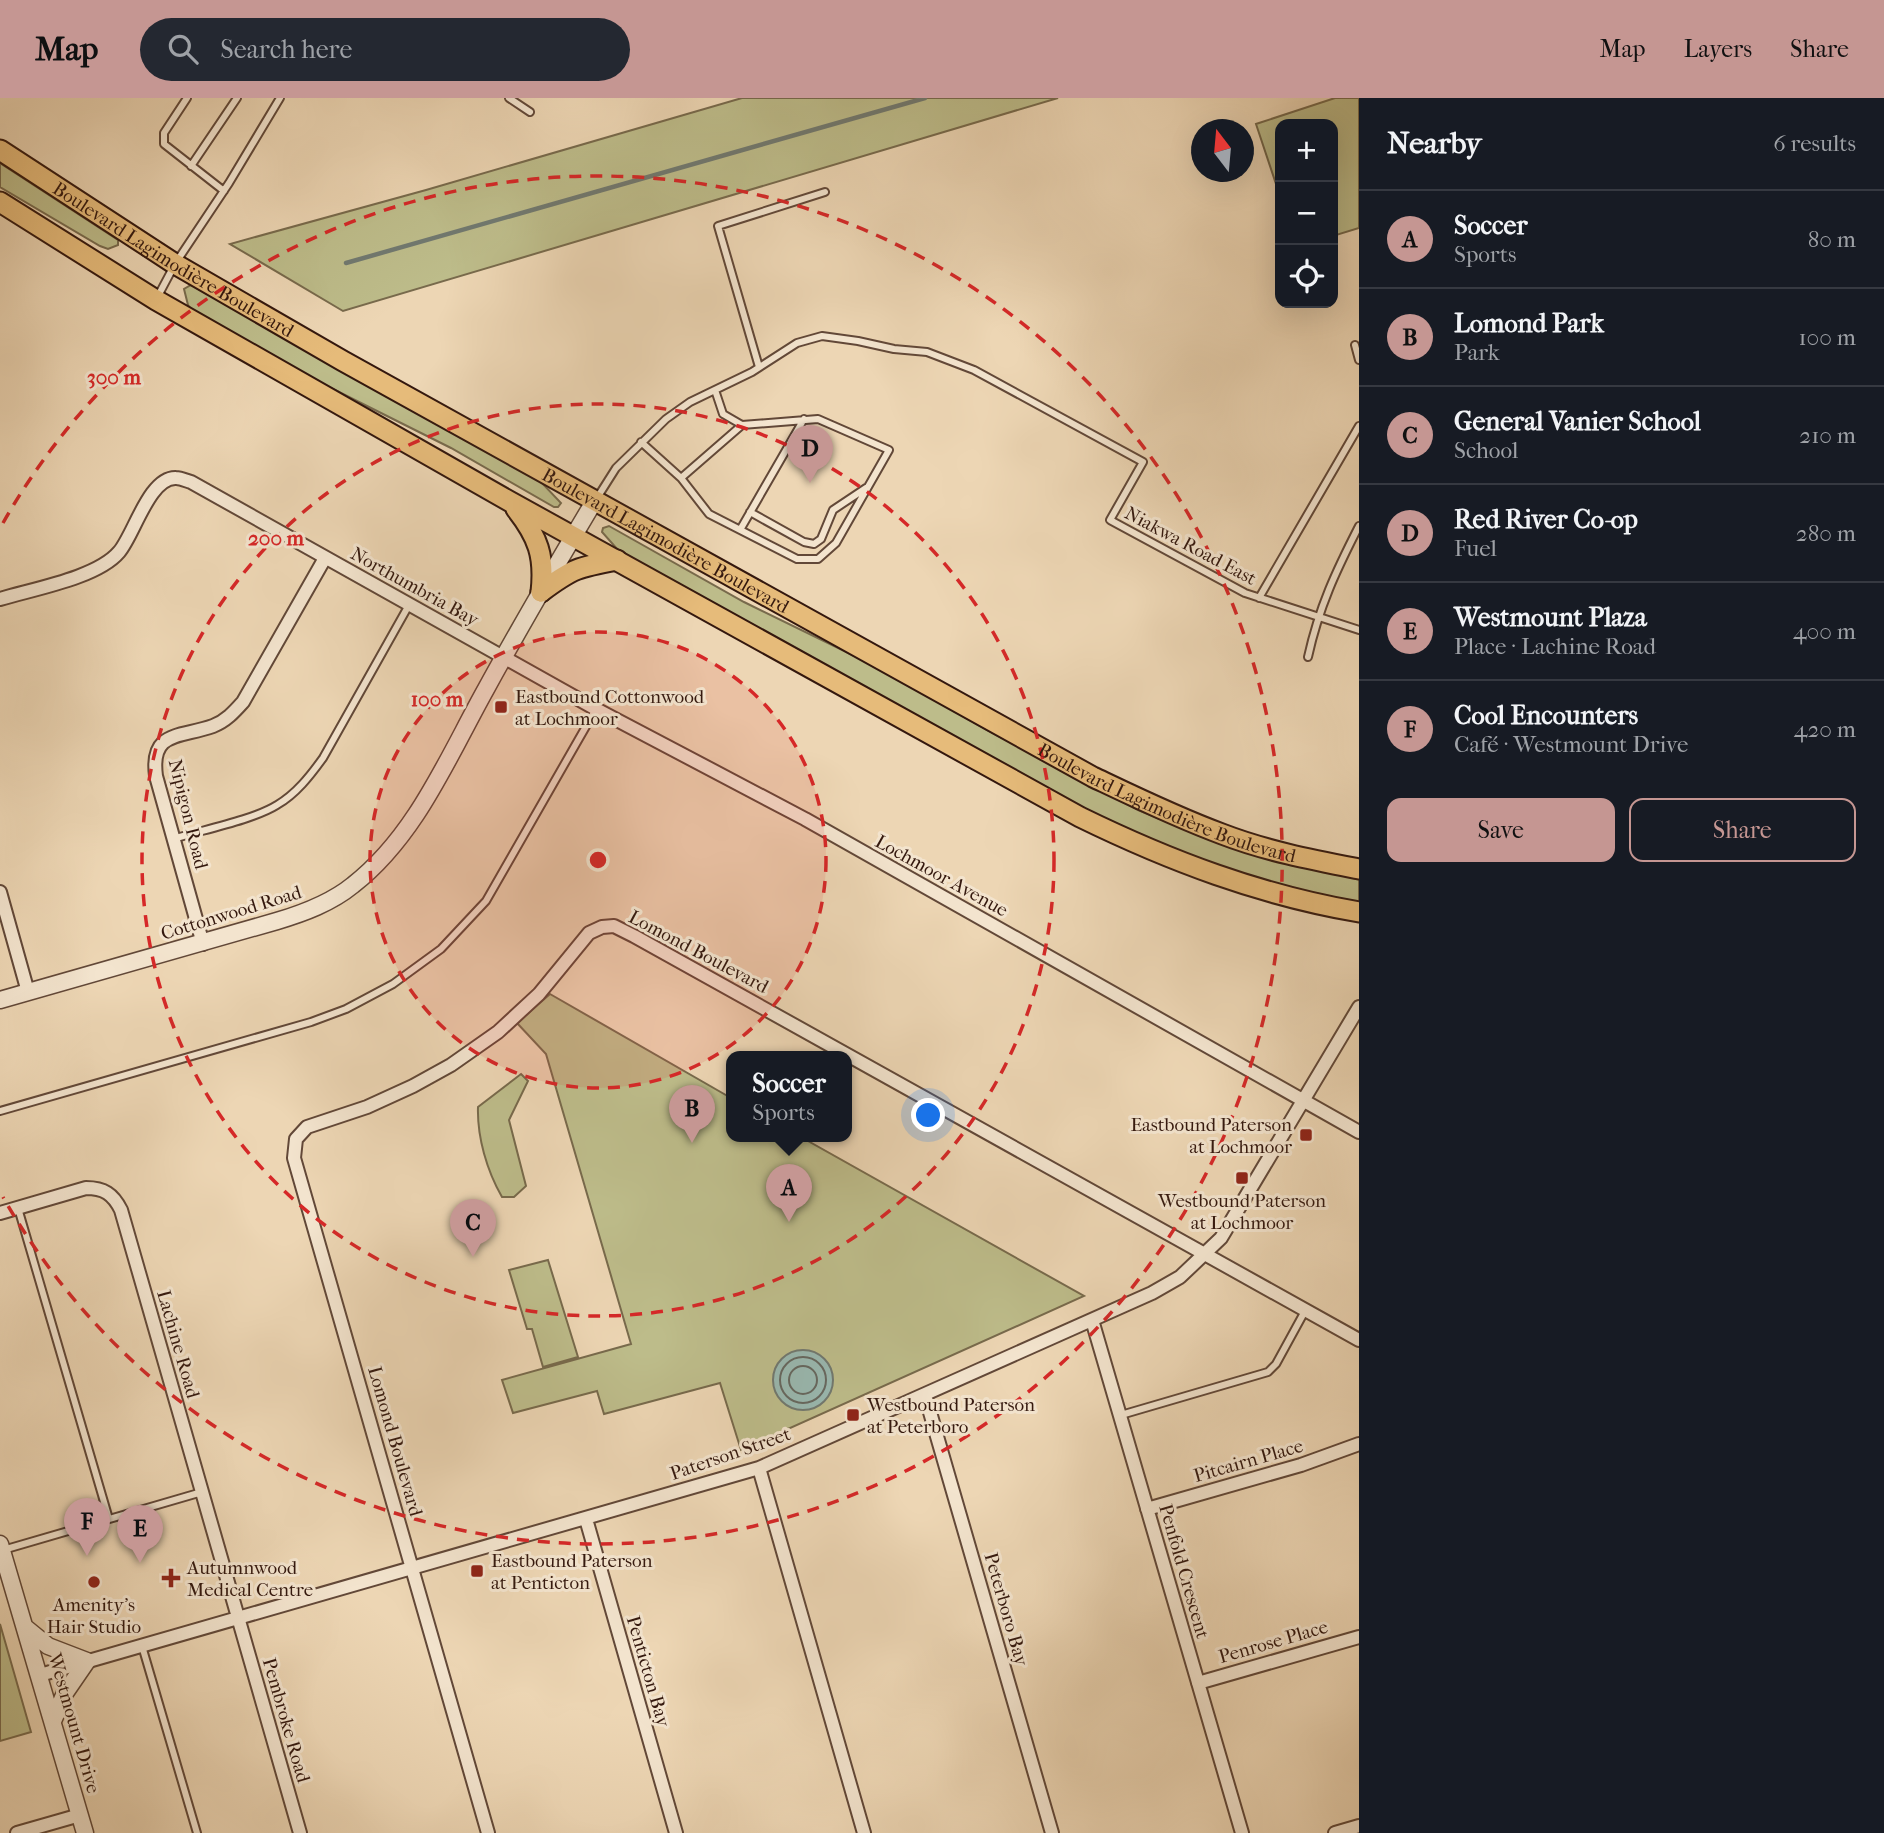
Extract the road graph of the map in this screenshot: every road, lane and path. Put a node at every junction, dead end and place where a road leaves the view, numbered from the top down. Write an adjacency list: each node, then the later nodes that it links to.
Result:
1 (187, 98): 7 (lane)
2 (237, 98): 7 (lane)
3 (280, 98): 8 (lane)
4 (509, 98): 5 (lane)
5 (530, 112)
6 (0, 150): 11 (main road, Boulevard Lagimodière Boulevard)
7 (191, 166): 8 (lane)
8 (224, 191): 11 (lane)
9 (825, 192): 15 (lane)
10 (0, 202): 12 (main road)
11 (175, 264): 12 (lane); 23 (main road, Boulevard Lagimodière Boulevard)
12 (156, 300): 24 (main road)
13 (1355, 345): 14 (lane)
14 (1359, 360)
15 (759, 367): 16 (lane); 32 (lane, Niakwa Road East)
16 (715, 390): 18 (lane); 20 (lane)
17 (804, 419): 18 (lane); 22 (lane); 25 (lane)
18 (742, 425): 21 (lane)
19 (1359, 426): 32 (lane)
20 (641, 442): 21 (lane); 23 (lane)
21 (681, 478): 27 (lane)
22 (867, 488): 25 (lane); 27 (lane)
23 (595, 500): 28 (street, Cottonwood Road); 41 (main road, Boulevard Lagimodière Boulevard)
24 (509, 501): 28 (main road); 31 (main road)
25 (750, 512): 27 (lane)
26 (1359, 526): 35 (lane)
27 (740, 530)
28 (574, 536): 30 (main road); 31 (street, Cottonwood Road)
29 (325, 558): 33 (street, Northumbria Bay); 34 (street, Northumbria Bay); 40 (street, Nipigon Road)
30 (617, 560): 31 (main road); 43 (main road)
31 (541, 592): 37 (street, Cottonwood Road)
32 (1259, 598): 35 (lane, Niakwa Road East)
33 (0, 599)
34 (409, 605): 37 (street, Northumbria Bay); 40 (lane)
35 (1317, 618): 36 (lane, Niakwa Road East); 38 (lane)
36 (1359, 630)
37 (503, 657): 39 (street, Lochmoor Avenue); 44 (street, Cottonwood Road)
38 (1308, 657)
39 (596, 709): 50 (street, Lochmoor Avenue); 51 (lane)
40 (173, 839): 44 (street, Nipigon Road)
41 (1359, 869)
42 (0, 892): 45 (street)
43 (1359, 912)
44 (204, 944): 45 (street, Cottonwood Road)
45 (28, 992): 46 (street, Cottonwood Road)
46 (0, 1000)
47 (1359, 1007): 50 (street, Paterson Street)
48 (840, 1051): 68 (street, Lomond Boulevard)
49 (852, 1058): 55 (street, Lomond Boulevard)
50 (1302, 1100): 52 (street, Lochmoor Avenue); 55 (street, Paterson Street)
51 (0, 1111)
52 (1359, 1132)
53 (18, 1208): 54 (street, Lachine Road); 63 (street, Lachine Road); 65 (lane)
54 (0, 1213)
55 (1203, 1254): 56 (street); 57 (street, Paterson Street)
56 (1306, 1309): 58 (street); 60 (lane)
57 (1092, 1320): 59 (street, Paterson Street); 60 (street, Penfold Crescent)
58 (1359, 1340)
59 (925, 1395): 62 (street, Paterson Street); 86 (street, Peterboro Bay)
60 (1121, 1415): 64 (street, Penfold Crescent)
61 (1359, 1444): 64 (street, Pitcairn Place)
62 (759, 1468): 66 (street, Paterson Street); 85 (street)
63 (202, 1492): 65 (lane); 69 (street, Lachine Road)
64 (1147, 1509): 75 (street, Penfold Crescent)
65 (108, 1519): 67 (lane)
66 (586, 1519): 68 (street, Paterson Street); 84 (street, Penticton Bay)
67 (1, 1547): 70 (street, Westmount Drive)
68 (412, 1568): 69 (street, Paterson Street); 83 (street)
69 (238, 1618): 72 (street, Paterson Street); 82 (street, Pembroke Road)
70 (26, 1628): 73 (street); 74 (street, Westmount Drive)
71 (1359, 1637): 75 (street, Penrose Place)
72 (142, 1646): 73 (street, Paterson Street); 81 (lane)
73 (87, 1661): 74 (street, Paterson Street); 76 (street)
74 (40, 1675): 76 (street, Westmount Drive)
75 (1198, 1682): 87 (street, Penfold Crescent)
76 (53, 1721): 77 (street, Westmount Drive)
77 (80, 1815): 79 (street); 80 (street, Westmount Drive)
78 (1359, 1826): 88 (street)
79 (17, 1833)
80 (85, 1833)
81 (197, 1833)
82 (300, 1833)
83 (488, 1833)
84 (676, 1833)
85 (864, 1833)
86 (1052, 1833)
87 (1242, 1833)
88 (1335, 1833)

